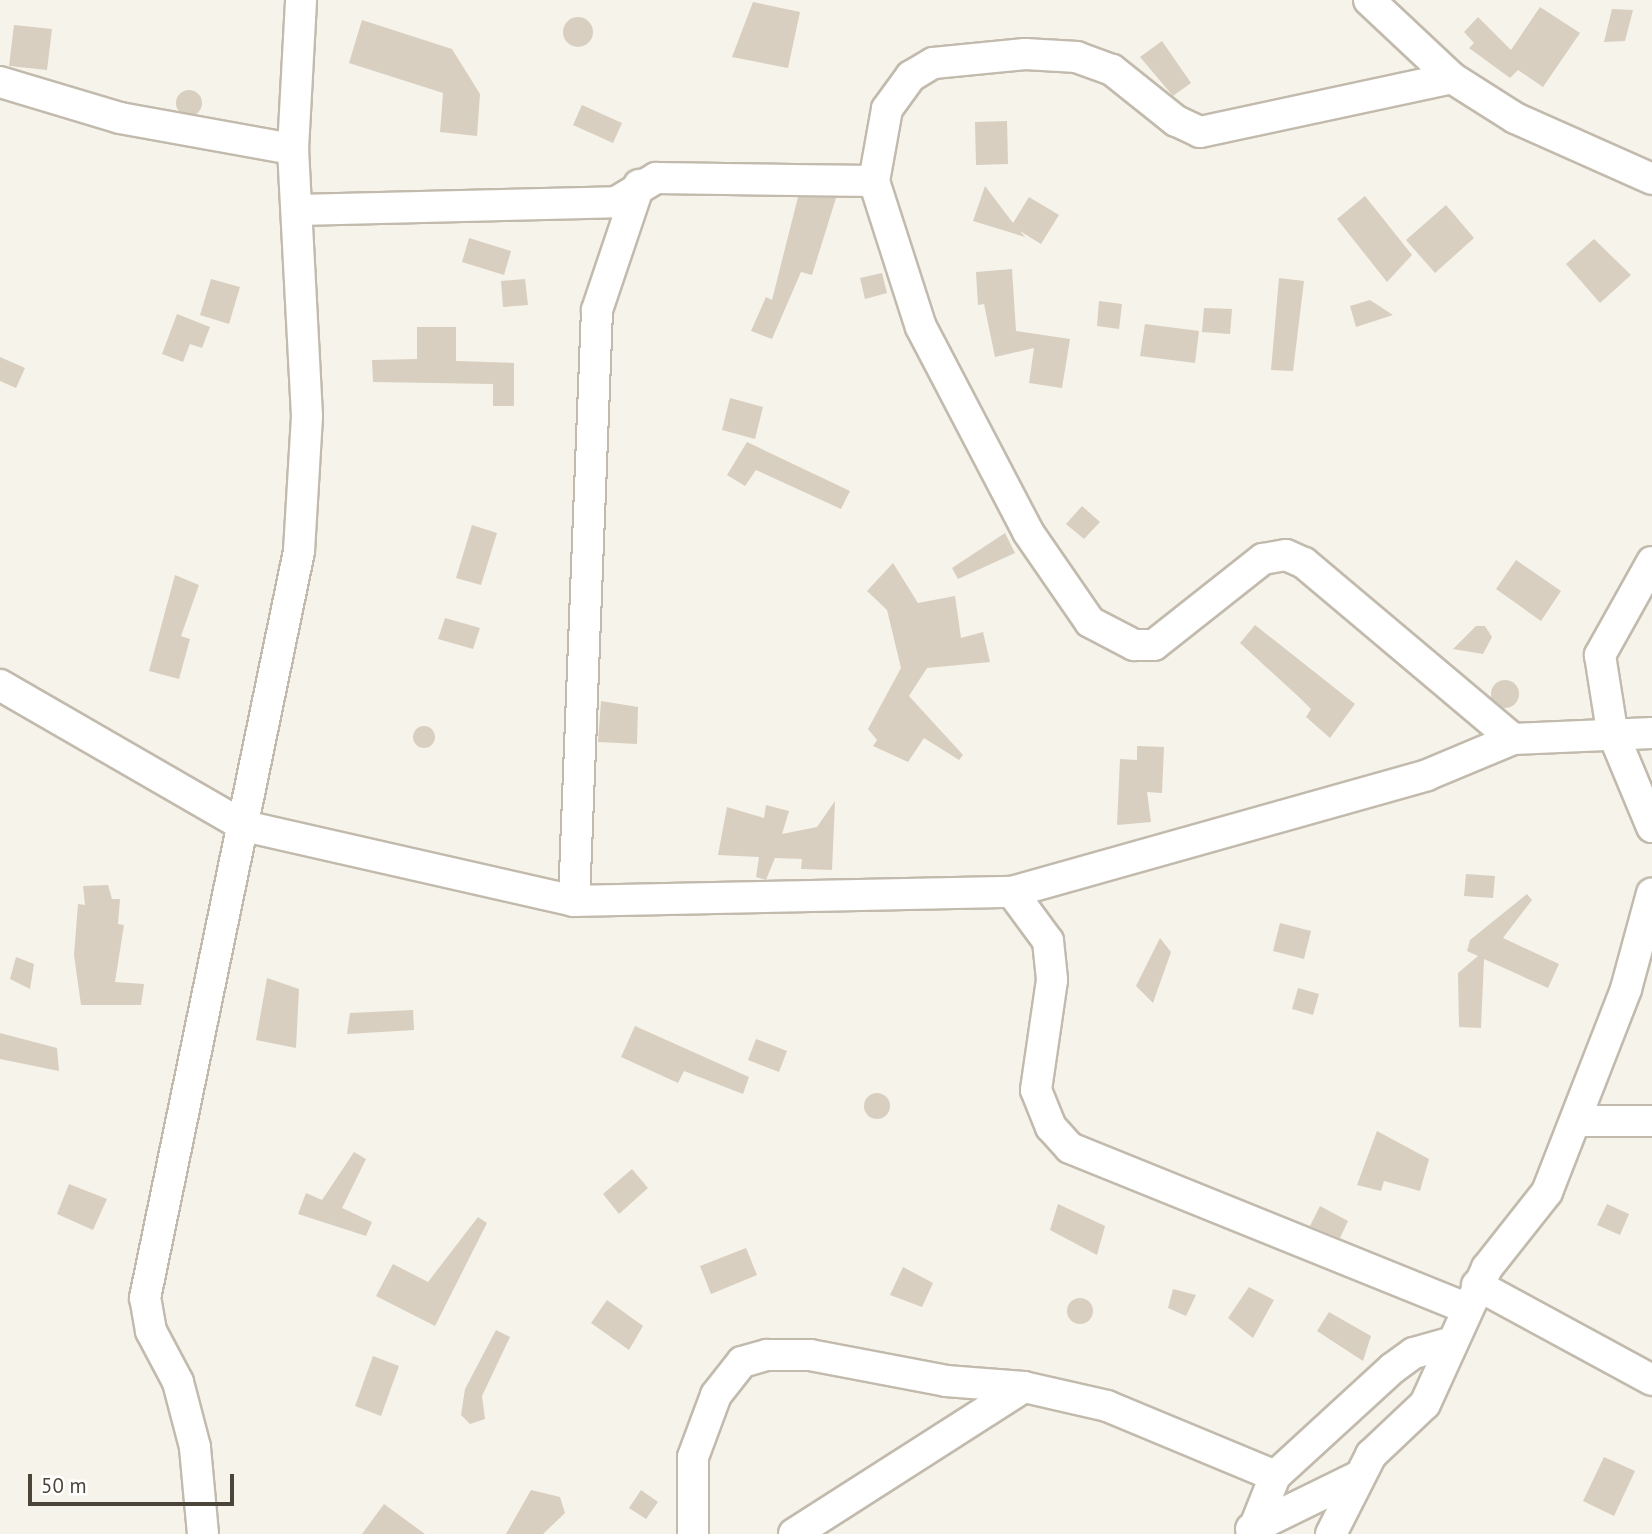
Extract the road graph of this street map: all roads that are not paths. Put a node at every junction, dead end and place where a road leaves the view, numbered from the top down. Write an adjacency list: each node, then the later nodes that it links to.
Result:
1 (301, 0): 5 (street)
2 (1369, 0): 3 (street)
3 (1452, 78): 6 (street); 7 (street)
4 (0, 82): 5 (street)
5 (293, 149): 9 (street)
6 (1652, 179)
7 (874, 181): 8 (street); 14 (street)
8 (639, 185): 9 (street); 19 (street)
9 (298, 210): 15 (street)
10 (1652, 562): 12 (street)
11 (0, 685): 15 (street)
12 (1612, 731): 13 (street); 14 (street); 16 (street)
13 (1652, 733)
14 (1513, 740): 17 (street)
15 (244, 826): 19 (street); 29 (street)
16 (1652, 827)
17 (1012, 892): 19 (street); 22 (street)
18 (1652, 893): 20 (street)
19 (574, 901)
20 (1580, 1121): 21 (street); 22 (street)
21 (1652, 1121)
22 (1471, 1297): 23 (street); 24 (street)
23 (1450, 1343): 26 (street); 27 (street)
24 (1652, 1380)
25 (1024, 1387): 26 (street); 30 (street); 31 (street)
26 (1275, 1476): 28 (street)
27 (1359, 1476): 28 (street); 32 (street)
28 (1250, 1530)
29 (203, 1534)
30 (693, 1534)
31 (794, 1534)
32 (1331, 1534)

